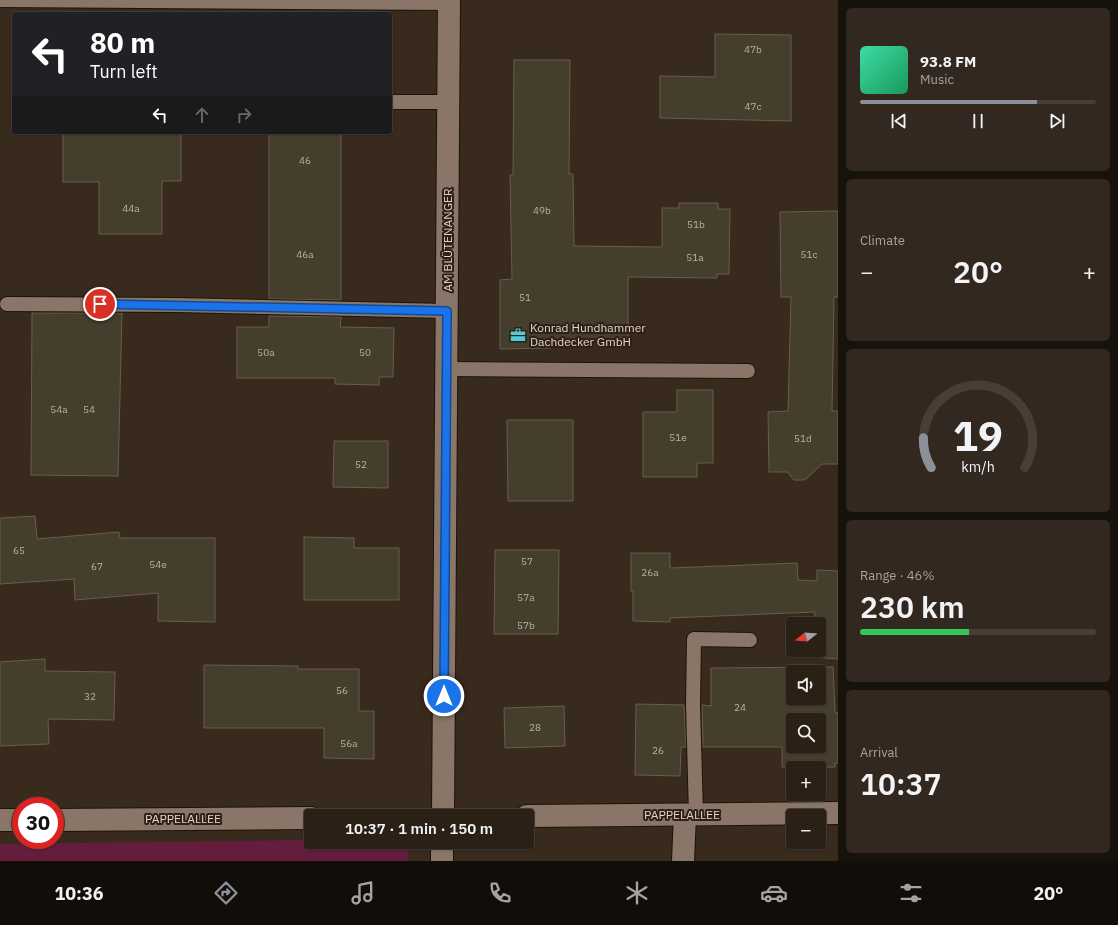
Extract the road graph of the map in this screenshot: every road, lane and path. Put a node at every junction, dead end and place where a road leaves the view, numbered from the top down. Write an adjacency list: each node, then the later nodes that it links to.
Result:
1 (0, 0): 2 (lane)
2 (449, 1): 4 (street, AM BLÜTENANGER)
3 (392, 102): 4 (lane)
4 (448, 102): 6 (street, AM BLÜTENANGER)
5 (6, 304): 6 (lane)
6 (447, 311): 7 (street, AM BLÜTENANGER)
7 (447, 369): 8 (lane); 10 (street, AM BLÜTENANGER)
8 (748, 371)
9 (750, 640): 12 (lane)
10 (443, 809)
11 (838, 813): 12 (street, PAPPELALLEE)
12 (691, 815): 13 (street, PAPPELALLEE); 20 (street)
13 (534, 816)
14 (304, 818): 17 (street, PAPPELALLEE)
15 (0, 820): 16 (street)
16 (12, 820)
17 (64, 820)
18 (442, 849): 19 (street)
19 (442, 861)
20 (683, 861)

